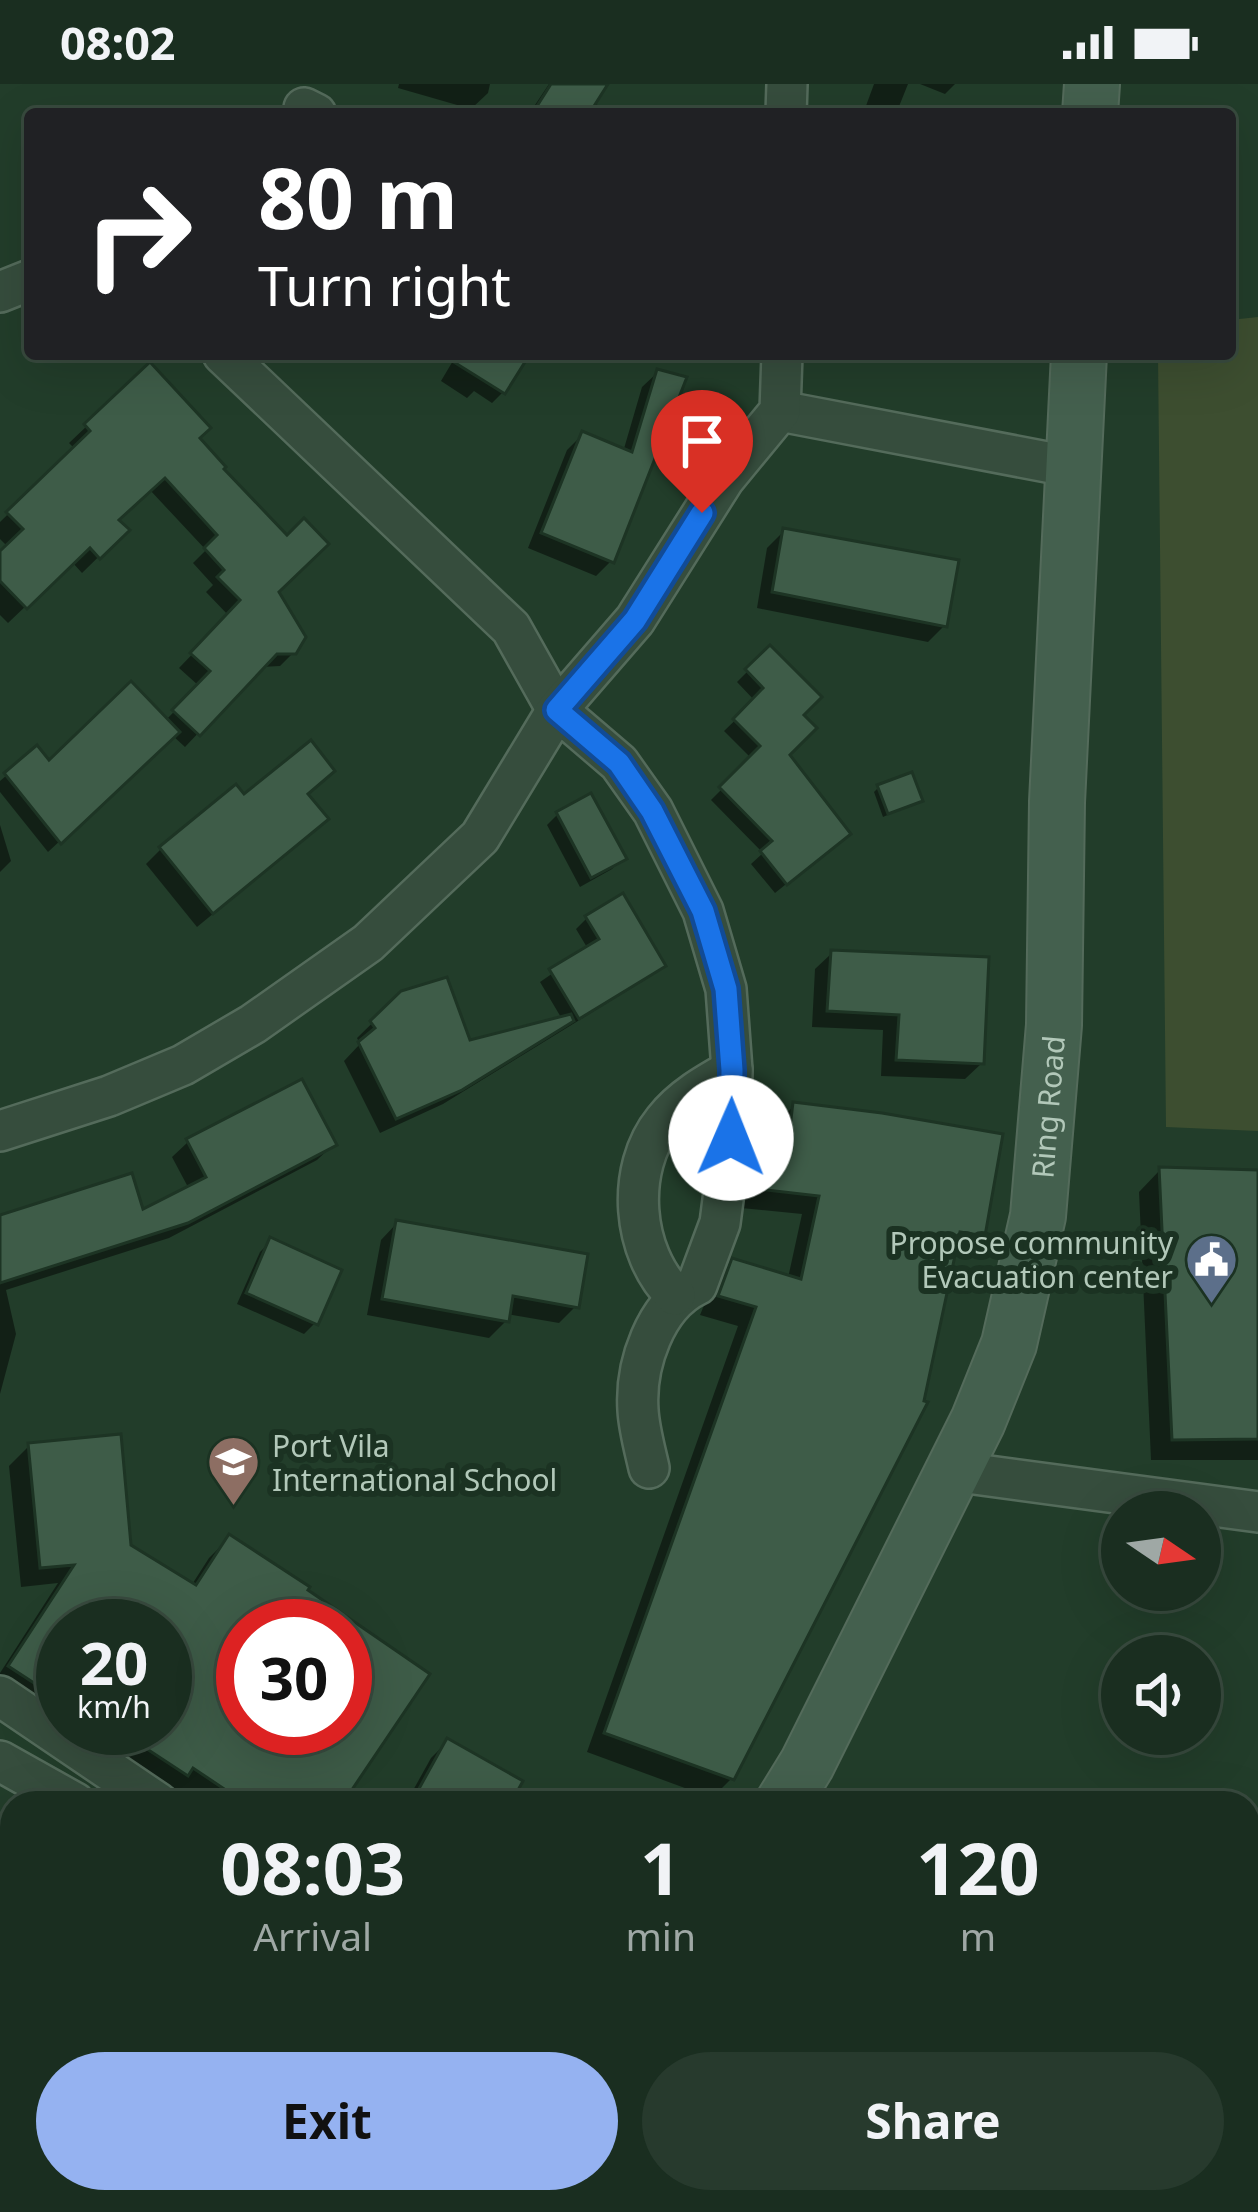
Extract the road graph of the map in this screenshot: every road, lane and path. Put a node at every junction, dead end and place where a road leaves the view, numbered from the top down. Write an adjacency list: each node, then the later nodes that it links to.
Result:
1 (229, 360): 6 (street)
2 (778, 360): 4 (street)
3 (1079, 360): 5 (main road, Ring Road)
4 (780, 411): 5 (street); 6 (street)
5 (1073, 467): 11 (main road, Ring Road)
6 (557, 710): 7 (street); 8 (street)
7 (732, 1070): 9 (street); 9 (street)
8 (0, 1131)
9 (675, 1295): 10 (street)
10 (649, 1468)
11 (952, 1471): 12 (street); 17 (main road, Ring Road)
12 (1258, 1511)
13 (0, 1696): 16 (street)
14 (0, 1761): 15 (street)
15 (54, 1791)
16 (140, 1791)
17 (790, 1791)

